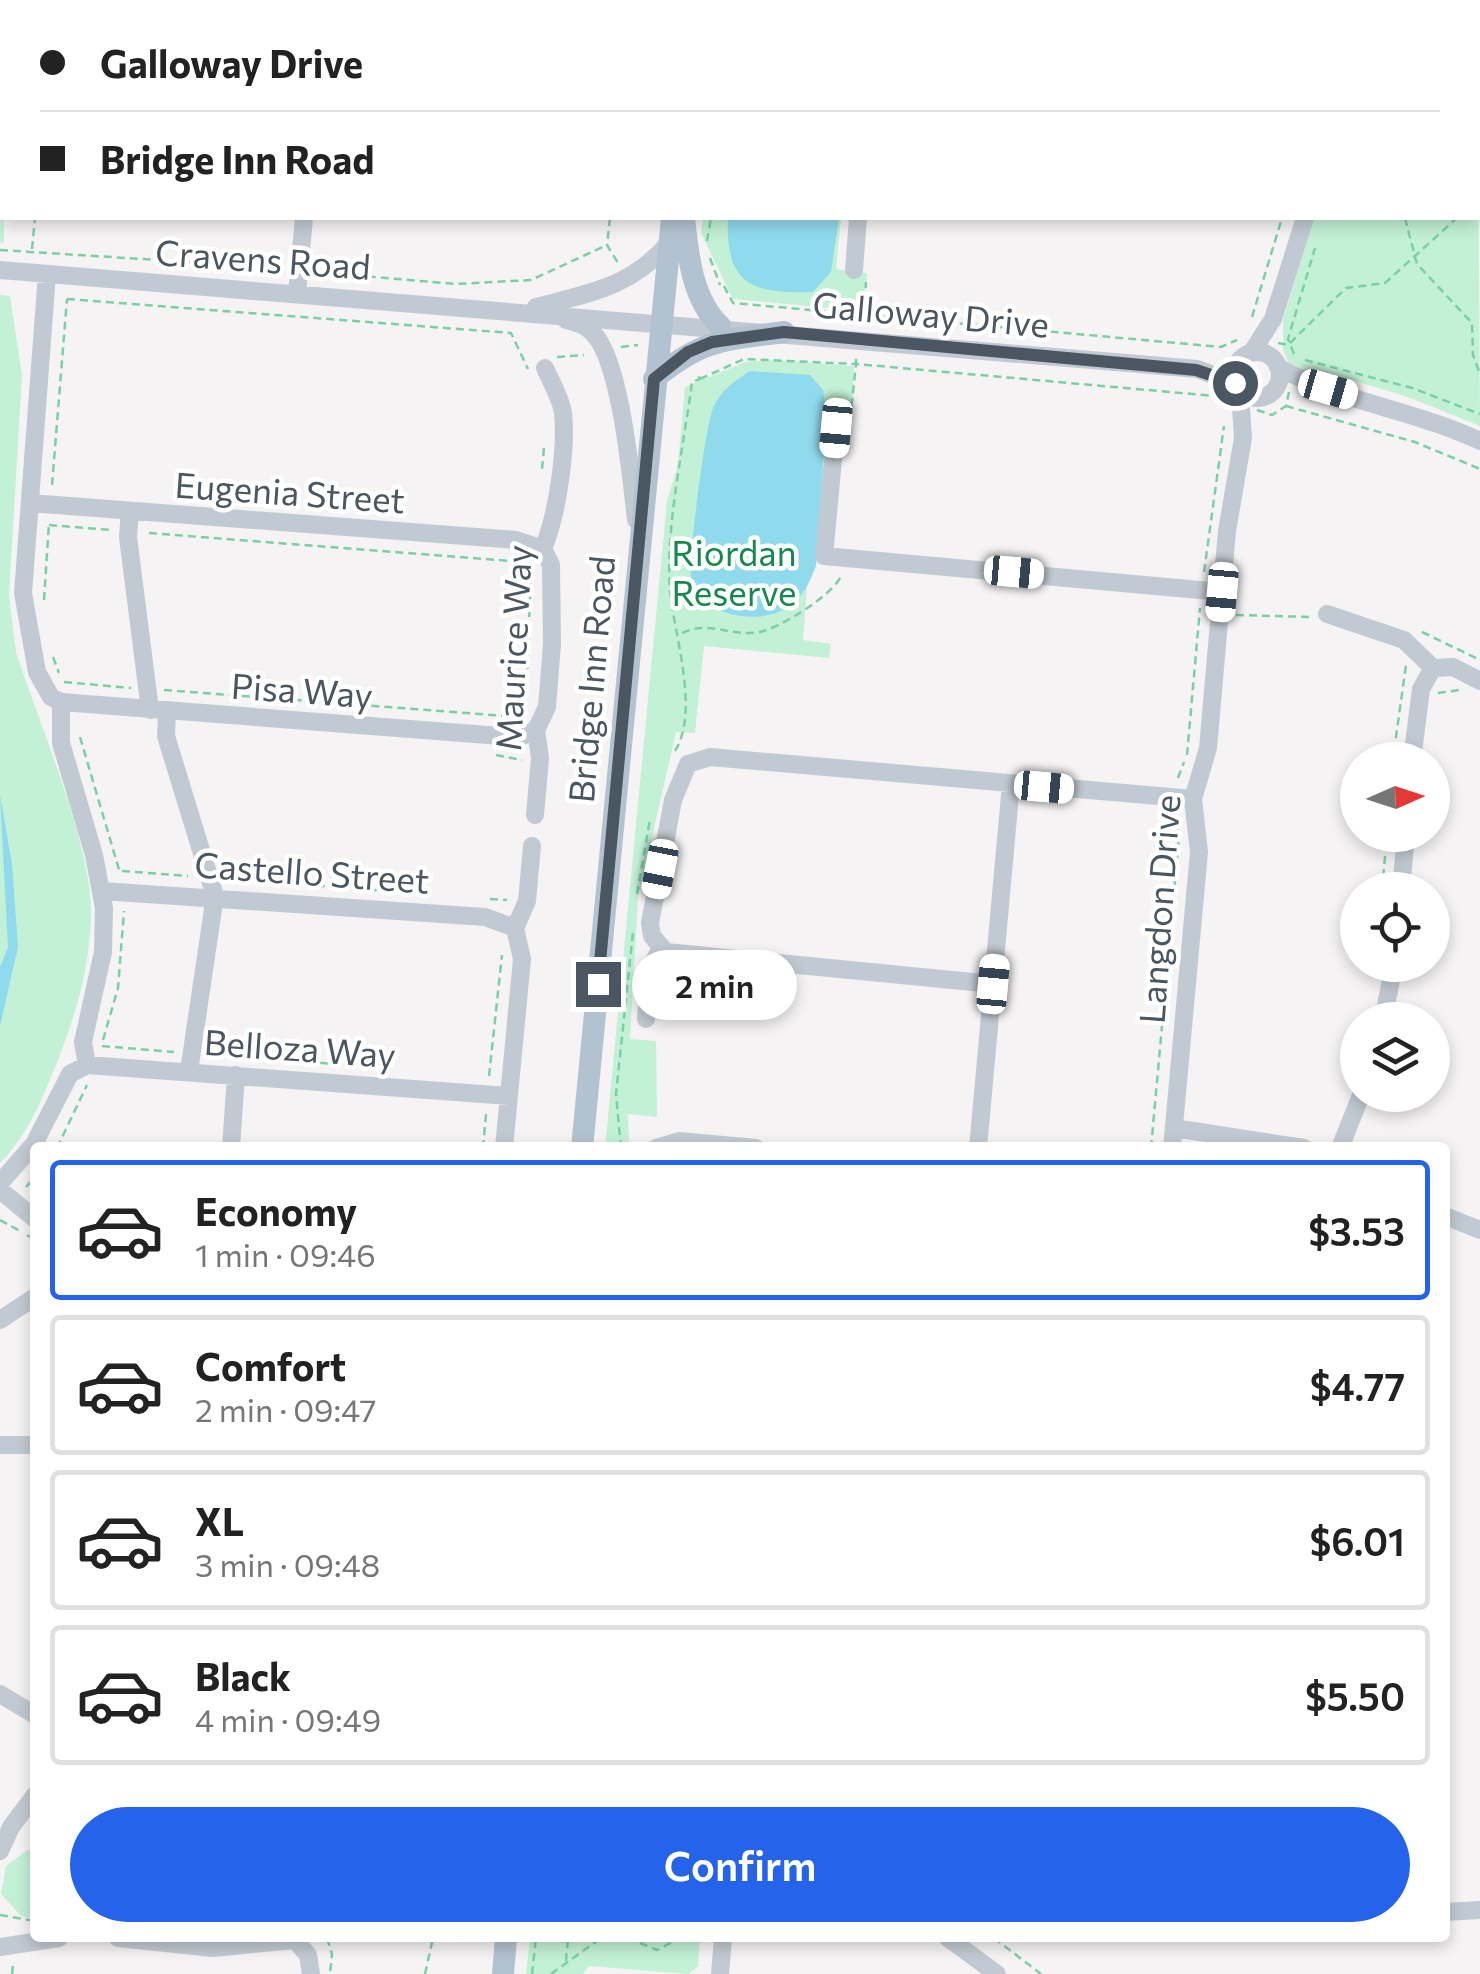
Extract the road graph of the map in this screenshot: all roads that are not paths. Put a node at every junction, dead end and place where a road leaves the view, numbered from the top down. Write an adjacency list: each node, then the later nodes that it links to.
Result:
1 (304, 220): 10 (street)
2 (672, 220): 6 (main road, Bridge Inn Road)
3 (684, 220): 13 (main road)
4 (858, 220): 8 (street)
5 (1303, 220): 15 (street)
6 (669, 243): 11 (street, Cravens Road); 12 (main road, Bridge Inn Road)
7 (0, 270): 9 (street, Cravens Road)
8 (854, 270)
9 (47, 274): 10 (street, Cravens Road); 23 (street)
10 (298, 294): 11 (street, Cravens Road)
11 (521, 311): 12 (street, Cravens Road); 25 (street, Cravens Road)
12 (659, 321): 13 (street, Galloway Drive); 18 (main road, Bridge Inn Road)
13 (720, 326): 14 (street, Galloway Drive)
14 (784, 332): 17 (street, Galloway Drive); 18 (main road)
15 (1267, 352): 17 (street, Galloway Drive); 19 (street, Galloway Drive); 20 (street); 20 (street)
16 (542, 365): 26 (street, Maurice Way)
17 (1196, 370): 20 (street, Galloway Drive)
18 (654, 379): 25 (main road, Bridge Inn Road)
19 (1328, 389): 20 (street, Galloway Drive); 22 (street, Galloway Drive)
20 (1257, 398): 27 (street, Langdon Drive)
21 (842, 430): 27 (street)
22 (1480, 441)
23 (30, 503): 24 (street, Eugenia Street); 31 (street)
24 (130, 511): 26 (street, Eugenia Street); 32 (street)
25 (638, 537): 54 (main road, Bridge Inn Road)
26 (537, 556): 33 (street, Maurice Way)
27 (1222, 592): 36 (street, Langdon Drive)
28 (1318, 616): 29 (street)
29 (1434, 668): 30 (street); 34 (street)
30 (1475, 688)
31 (65, 703): 32 (street, Pisa Way); 40 (street)
32 (158, 711): 33 (street, Pisa Way); 39 (street)
33 (530, 724): 37 (street, Maurice Way)
34 (1414, 742)
35 (1011, 784): 36 (street); 42 (street); 43 (street)
36 (1184, 798): 50 (street, Langdon Drive)
37 (535, 815)
38 (532, 846): 41 (street)
39 (213, 887): 40 (street, Castello Street); 41 (street, Castello Street); 45 (street)
40 (102, 891): 46 (street)
41 (515, 928): 48 (street)
42 (661, 948): 43 (street); 44 (street)
43 (993, 984): 55 (street)
44 (646, 1020)
45 (190, 1062): 46 (street, Belloza Way); 47 (street, Belloza Way)
46 (91, 1064): 51 (street)
47 (236, 1075): 48 (street, Belloza Way); 52 (street)
48 (509, 1096): 53 (street)
49 (1354, 1112): 57 (street)
50 (1173, 1138): 56 (street)
51 (35, 1142)
52 (231, 1142)
53 (505, 1142)
54 (583, 1142)
55 (979, 1142)
56 (1225, 1142)
57 (1342, 1142)
58 (30, 1149): 59 (street)
59 (0, 1187): 60 (street)
60 (30, 1214)
61 (1450, 1218): 62 (street)
62 (1480, 1230)
63 (30, 1299): 64 (street)
64 (0, 1320)
65 (0, 1445): 66 (street)
66 (30, 1445)
67 (5, 1696): 68 (street); 69 (street)
68 (30, 1699)
69 (30, 1713)
70 (30, 1802): 71 (street)
71 (0, 1851)
72 (1480, 1910): 73 (street)
73 (1450, 1912)
74 (33, 1942): 81 (street)
75 (156, 1942): 76 (street)
76 (274, 1942)
77 (297, 1942): 83 (street)
78 (506, 1942): 84 (main road)
79 (723, 1942): 85 (street)
80 (953, 1942): 82 (street)
81 (0, 1947)
82 (987, 1971)
83 (311, 1974)
84 (503, 1974)
85 (720, 1974)

